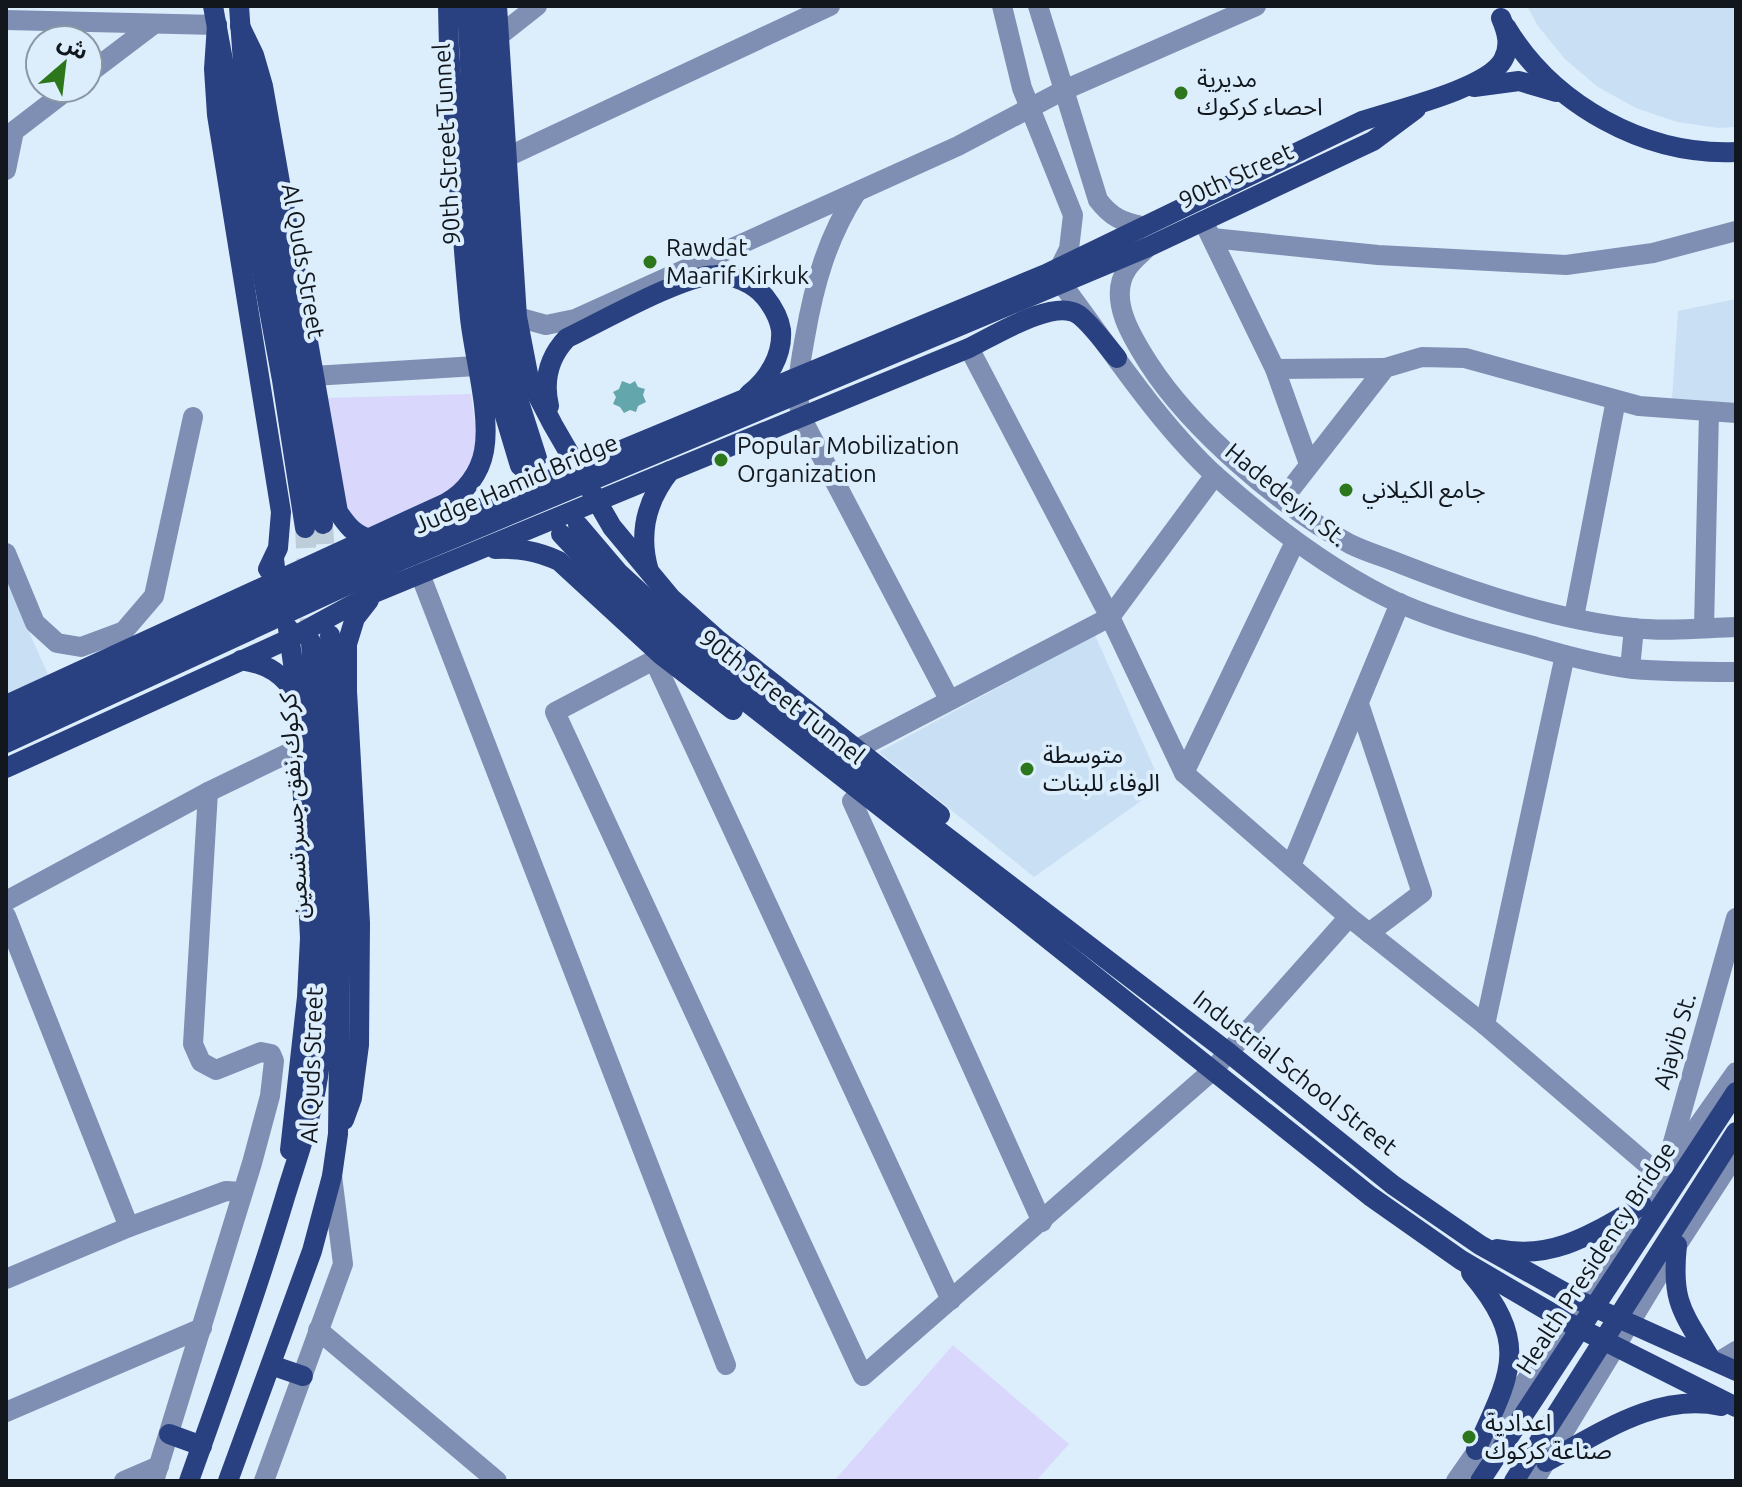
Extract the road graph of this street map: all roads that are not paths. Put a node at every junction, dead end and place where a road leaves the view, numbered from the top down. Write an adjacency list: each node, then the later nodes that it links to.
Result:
1 (448, 6): 36 (main road)
2 (467, 6): 3 (main road, 90th Street Tunnel)
3 (482, 6)
4 (497, 6): 17 (main road)
5 (537, 6): 17 (street)
6 (830, 6): 25 (street)
7 (1002, 6): 23 (street)
8 (1038, 6): 19 (street)
9 (1256, 6): 10 (street)
10 (1226, 12): 19 (street)
11 (1498, 12): 20 (main road, 90th Street); 21 (main road)
12 (109, 14): 15 (street); 16 (street)
13 (215, 16): 14 (main road, Al Quds Street); 16 (street); 58 (main road)
14 (239, 16): 39 (main road)
15 (6, 20)
16 (154, 24): 18 (street)
17 (500, 35): 25 (main road)
18 (104, 62)
19 (1062, 91): 23 (street); 28 (street)
20 (1442, 95): 21 (main road, 90th Street); 28 (main road, 90th Street); 29 (main road, 90th Street)
21 (1577, 103): 24 (main road)
22 (49, 104): 26 (street)
23 (1030, 108): 27 (street); 32 (street)
24 (1736, 152)
25 (507, 157): 33 (main road)
26 (6, 170)
27 (856, 193): 33 (street); 45 (street)
28 (1142, 226): 32 (main road, 90th Street)
29 (1208, 229): 30 (street); 31 (main road, 90th Street); 38 (street)
30 (1736, 231)
31 (1148, 247): 32 (main road, 90th Street); 50 (street, Hadedeyin St.)
32 (1055, 278): 35 (street, Hadedeyin St.); 41 (main road, Judge Hamid Bridge); 82 (main road, Judge Hamid Bridge)
33 (517, 317): 46 (main road)
34 (969, 348): 35 (main road); 45 (main road); 66 (street)
35 (1117, 358): 49 (street, Hadedeyin St.)
36 (476, 366): 39 (street); 53 (main road)
37 (1385, 368): 38 (street); 40 (street); 47 (street)
38 (1275, 369): 47 (street)
39 (313, 376): 53 (main road)
40 (1616, 400): 42 (street); 67 (street)
41 (737, 402): 46 (main road); 81 (main road, Judge Hamid Bridge)
42 (1709, 412): 43 (street); 70 (street)
43 (1736, 413)
44 (193, 417): 57 (street)
45 (801, 417): 48 (main road); 78 (street)
46 (553, 425): 51 (main road)
47 (1309, 464): 50 (street)
48 (671, 470): 51 (main road); 61 (main road)
49 (1215, 475): 54 (street, Hadedeyin St.); 66 (street)
50 (1283, 499): 55 (street, Hadedeyin St.)
51 (595, 501): 56 (main road); 61 (main road)
52 (569, 529): 90 (main road, 90th Street Tunnel)
53 (370, 539): 62 (main road)
54 (1295, 542): 59 (street, Hadedeyin St.); 86 (street)
55 (1350, 544): 59 (street); 67 (street, Hadedeyin St.)
56 (479, 549): 60 (main road); 73 (main road)
57 (6, 553)
58 (274, 559): 62 (main road); 64 (main road)
59 (1337, 569): 65 (street, Hadedeyin St.)
60 (420, 574): 63 (main road); 125 (street)
61 (650, 575): 84 (main road)
62 (275, 582): 64 (main road); 71 (main road)
63 (374, 593): 71 (main road); 103 (main road)
64 (243, 597): 80 (main road)
65 (1400, 603): 72 (street, Hadedeyin St.); 79 (street)
66 (1110, 617): 78 (street); 86 (street)
67 (1574, 617): 69 (street, Hadedeyin St.)
68 (1736, 627): 70 (street, Hadedeyin St.)
69 (1634, 628): 70 (street, Hadedeyin St.); 75 (street)
70 (1704, 628)
71 (311, 638): 74 (main road); 77 (main road); 96 (main road, Al Quds Street)
72 (1565, 655): 75 (street, Hadedeyin St.); 97 (street)
73 (657, 657): 88 (main road); 116 (street); 116 (street)
74 (241, 660): 77 (main road); 85 (main road)
75 (1630, 668): 76 (street, Hadedeyin St.)
76 (1736, 672)
77 (298, 699): 83 (main road)
78 (949, 699): 84 (street)
79 (1359, 704): 89 (street); 95 (street)
80 (6, 705)
81 (6, 725)
82 (6, 743)
83 (301, 747): 87 (street); 108 (main road)
84 (857, 749): 90 (main road)
85 (6, 768)
86 (1184, 773): 89 (street)
87 (208, 792): 91 (street); 107 (street)
88 (852, 801): 90 (main road); 110 (street)
89 (1291, 866): 93 (street)
90 (986, 877): 98 (main road, Industrial School Street); 99 (main road, Industrial School Street)
91 (6, 901)
92 (6, 916): 111 (street)
93 (1349, 917): 95 (street); 98 (street)
94 (1736, 918): 106 (street, Ajayib St.)
95 (1369, 933): 97 (street)
96 (334, 966): 103 (main road, Al Quds Street); 108 (main road, Al Quds Street)
97 (1485, 1025): 106 (street)
98 (1229, 1053): 99 (street); 112 (main road, Industrial School Street)
99 (1212, 1071): 110 (street); 114 (main road, Industrial School Street)
100 (1736, 1072): 106 (street)
101 (1736, 1092): 141 (main road, Health Presidency Bridge)
102 (1736, 1132): 134 (main road, Health Presidency Bridge)
103 (338, 1134): 105 (main road, Al Quds Street)
104 (1736, 1154): 113 (street)
105 (332, 1176): 121 (street); 124 (main road, Al Quds Street)
106 (1663, 1178): 109 (street)
107 (243, 1192): 111 (street); 120 (street)
108 (285, 1197): 130 (main road, Al Quds Street)
109 (1642, 1205): 112 (main road); 117 (street)
110 (1042, 1222): 116 (street)
111 (129, 1227): 115 (street)
112 (1480, 1245): 117 (main road, Industrial School Street)
113 (1677, 1245): 119 (street); 123 (main road)
114 (1461, 1260): 118 (main road, Industrial School Street); 131 (main road)
115 (6, 1279)
116 (951, 1300)
117 (1580, 1301): 118 (street); 119 (main road, Industrial School Street)
118 (1567, 1322): 122 (main road, Industrial School Street); 131 (street)
119 (1629, 1323): 122 (street); 123 (main road, Industrial School Street)
120 (202, 1328): 128 (street); 129 (street)
121 (318, 1330): 126 (street); 139 (street)
122 (1614, 1347): 127 (main road, Industrial School Street); 132 (street)
123 (1725, 1361)
124 (271, 1365): 126 (main road); 138 (main road, Al Quds Street)
125 (726, 1365)
126 (303, 1376): 135 (street)
127 (1736, 1408): 132 (main road)
128 (6, 1412)
129 (169, 1434): 130 (main road); 133 (street)
130 (202, 1446): 137 (main road, Al Quds Street)
131 (1476, 1450): 140 (street)
132 (1546, 1462): 134 (street)
133 (156, 1473): 136 (street)
134 (1523, 1477)
135 (267, 1480)
136 (124, 1481)
137 (189, 1481)
138 (228, 1481)
139 (497, 1481)
140 (1456, 1481)
141 (1480, 1481)

